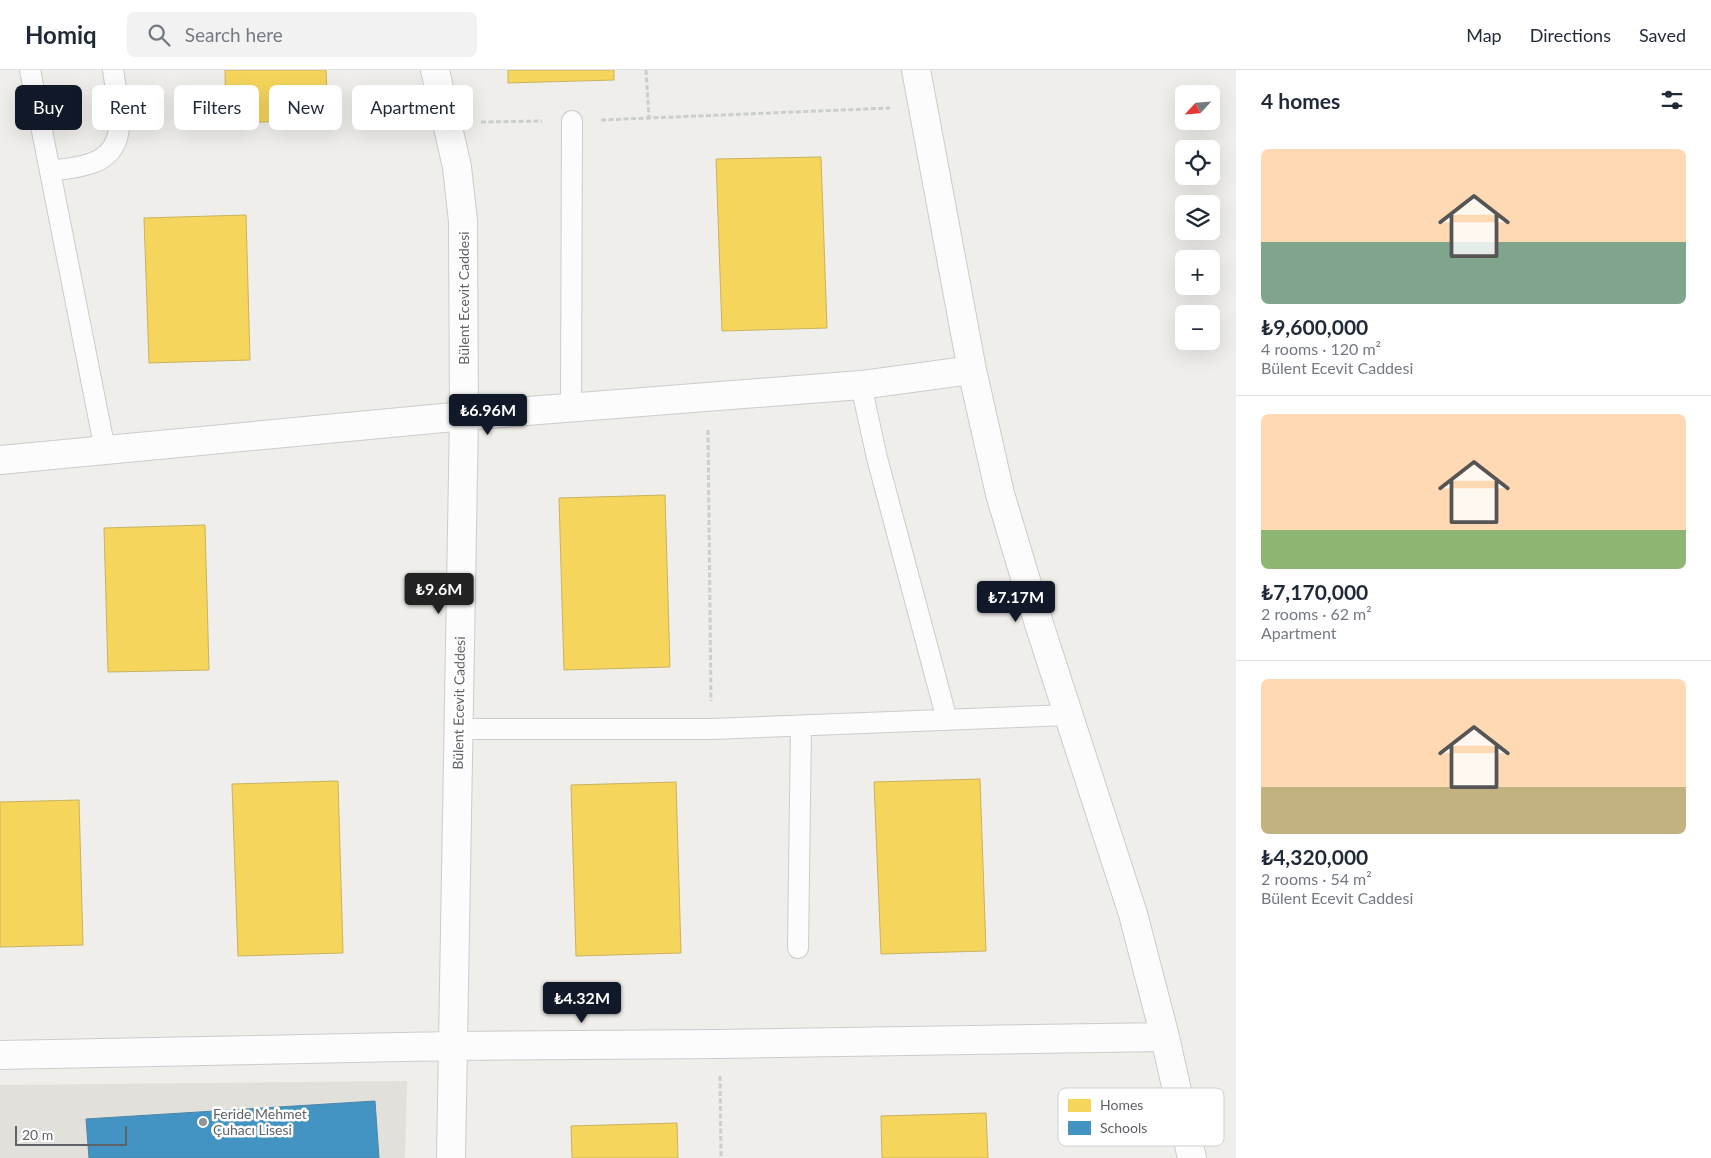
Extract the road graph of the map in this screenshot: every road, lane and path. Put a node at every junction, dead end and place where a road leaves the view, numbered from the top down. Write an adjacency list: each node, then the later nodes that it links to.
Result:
1 (30, 70): 12 (lane)
2 (112, 70): 12 (lane)
3 (435, 70): 6 (street, Bülent Ecevit Caddesi)
4 (646, 70): 8 (path)
5 (916, 70): 7 (street)
6 (438, 85)
7 (923, 106): 8 (path); 13 (street)
8 (649, 118): 9 (path)
9 (572, 121): 10 (path); 16 (lane)
10 (473, 122)
11 (449, 130): 17 (street, Bülent Ecevit Caddesi)
12 (50, 171): 18 (lane)
13 (972, 370): 14 (street); 20 (street)
14 (861, 385): 15 (street); 21 (lane)
15 (708, 397): 16 (street); 24 (path)
16 (571, 408): 17 (street)
17 (464, 416): 18 (street); 23 (street, Bülent Ecevit Caddesi)
18 (105, 450): 19 (street)
19 (0, 460)
20 (1068, 715): 21 (lane); 26 (street)
21 (947, 720): 22 (lane)
22 (801, 726): 24 (lane); 25 (lane)
23 (458, 729): 24 (lane); 28 (street, Bülent Ecevit Caddesi)
24 (711, 729)
25 (798, 948)
26 (1165, 1037): 27 (street); 30 (street)
27 (719, 1044): 28 (street); 32 (path)
28 (452, 1046): 29 (street); 31 (street, Bülent Ecevit Caddesi)
29 (0, 1055)
30 (1176, 1088)
31 (451, 1158)
32 (721, 1158)

